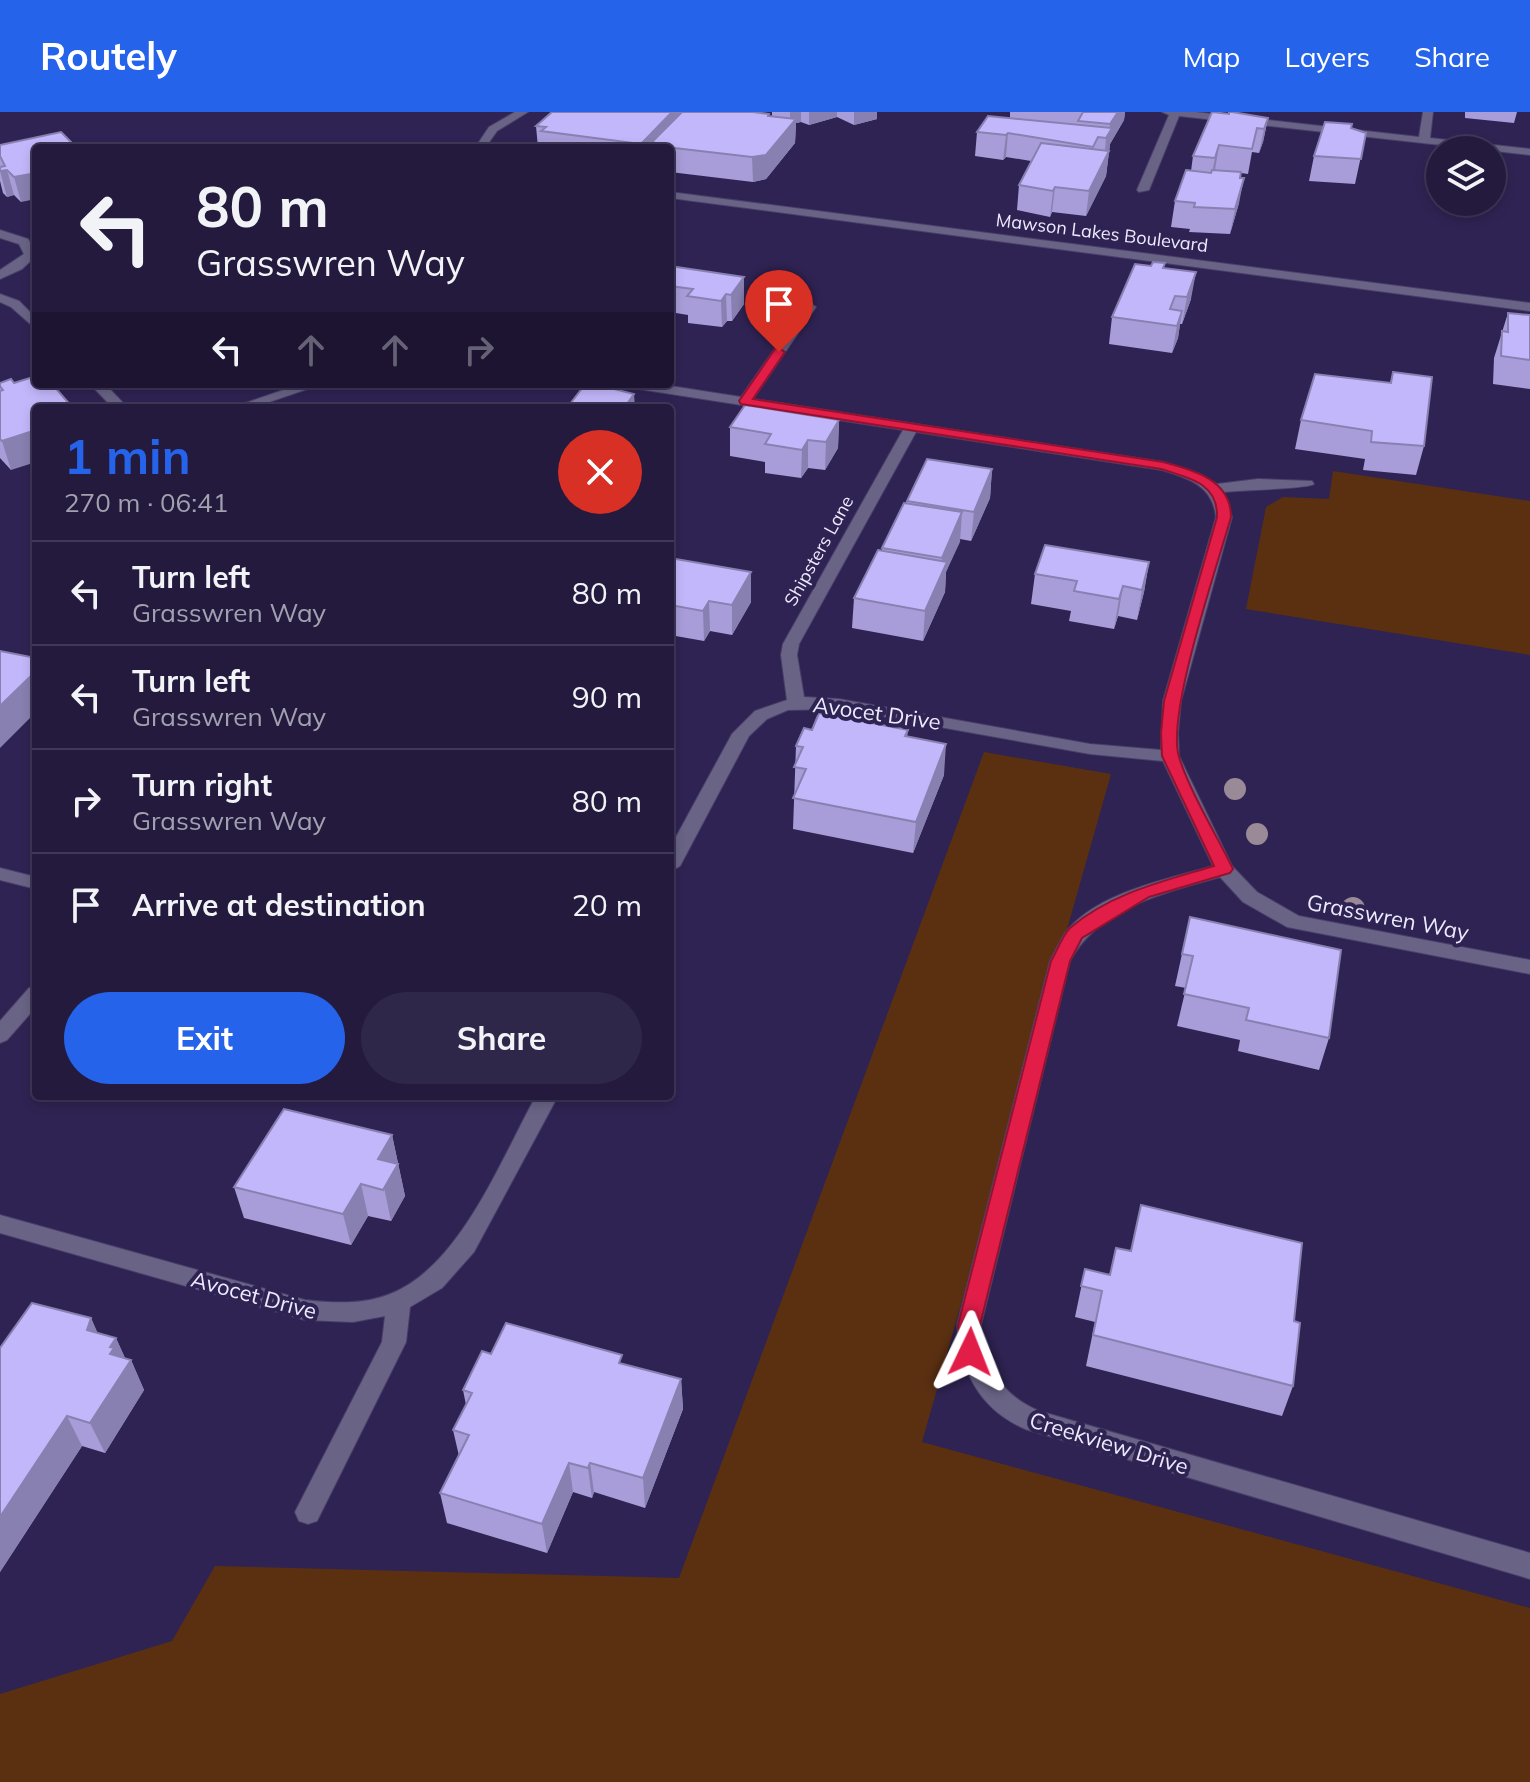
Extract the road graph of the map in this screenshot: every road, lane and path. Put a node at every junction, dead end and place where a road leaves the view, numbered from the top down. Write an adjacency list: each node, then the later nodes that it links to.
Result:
1 (523, 112): 6 (street)
2 (1167, 112): 4 (street)
3 (1428, 112): 5 (street)
4 (1175, 113): 5 (street); 8 (street)
5 (1424, 141): 7 (street)
6 (483, 144)
7 (1530, 152)
8 (1143, 190)
9 (674, 196): 16 (street, Mawson Lakes Boulevard)
10 (32, 231): 11 (street)
11 (4, 235): 12 (street)
12 (32, 251): 13 (street)
13 (10, 284): 14 (street); 17 (street)
14 (0, 298)
15 (810, 307): 21 (street)
16 (1530, 307)
17 (32, 319)
18 (101, 388): 22 (street)
19 (302, 388): 23 (street)
20 (659, 388): 21 (street)
21 (745, 401): 24 (street)
22 (117, 404)
23 (251, 404)
24 (912, 427): 26 (street); 27 (street, Shipsters Lane)
25 (1307, 484): 26 (street)
26 (1215, 489): 28 (street, Grasswren Way)
27 (796, 702): 28 (street, Avocet Drive); 29 (street, Avocet Drive)
28 (1170, 756): 30 (street, Grasswren Way)
29 (674, 859)
30 (1224, 869): 33 (street, Grasswren Way); 40 (street, Creekview Drive)
31 (0, 874): 32 (street)
32 (32, 882)
33 (1530, 967)
34 (32, 998): 35 (street)
35 (0, 1035)
36 (545, 1100): 38 (street, Avocet Drive)
37 (0, 1224): 38 (street, Avocet Drive)
38 (398, 1303): 39 (street)
39 (308, 1512)
40 (1530, 1566)

